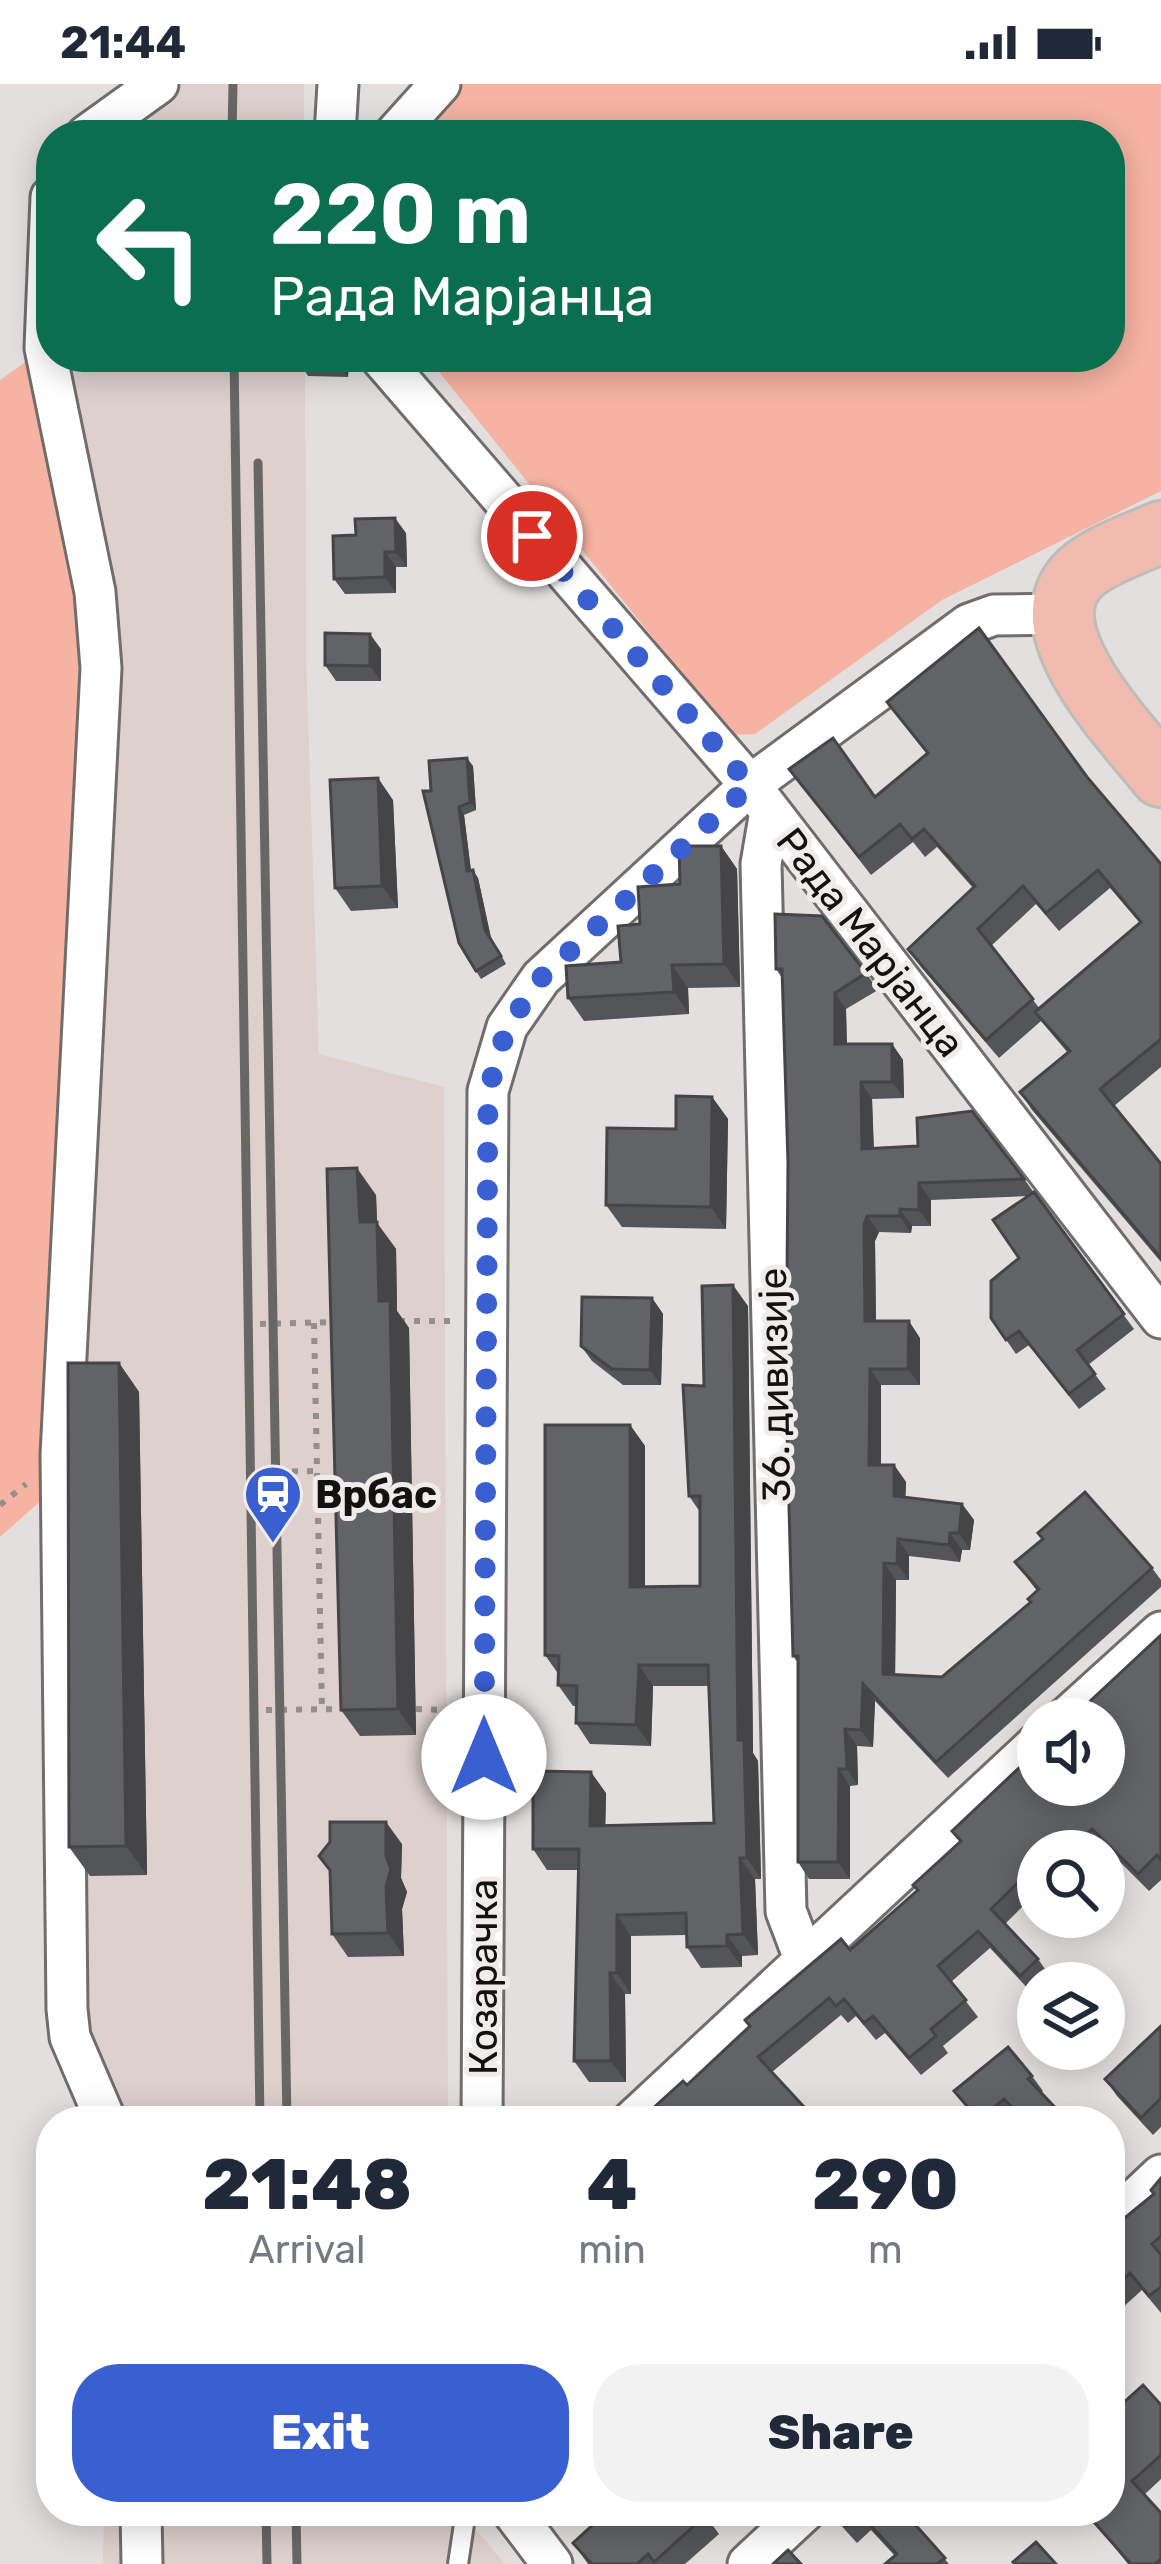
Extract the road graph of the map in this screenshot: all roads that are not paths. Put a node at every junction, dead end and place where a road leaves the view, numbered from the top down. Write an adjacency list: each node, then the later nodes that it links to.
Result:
1 (158, 84): 4 (street)
2 (338, 84): 5 (street)
3 (440, 84): 6 (street)
4 (108, 120)
5 (336, 120)
6 (408, 120)
7 (50, 372): 18 (street)
8 (393, 372): 12 (street, Рада Марјанца)
9 (1161, 532): 10 (main road)
10 (1064, 614): 11 (main road); 12 (street, Козарачка)
11 (1161, 776)
12 (760, 798): 13 (street, Рада Марјанца); 17 (street, 36. дивизије); 19 (street, Козарачка)
13 (1161, 1318)
14 (1161, 1632): 15 (street)
15 (1088, 1698)
16 (1017, 1762): 17 (street)
17 (803, 1956): 20 (street)
18 (100, 2106)
19 (482, 2106)
20 (648, 2106)
21 (1161, 2174): 22 (street)
22 (1125, 2209)
23 (141, 2526): 27 (street)
24 (464, 2526): 28 (lane)
25 (523, 2526): 29 (street)
26 (789, 2526): 30 (street)
27 (142, 2564)
28 (458, 2564)
29 (552, 2564)
30 (748, 2564)

